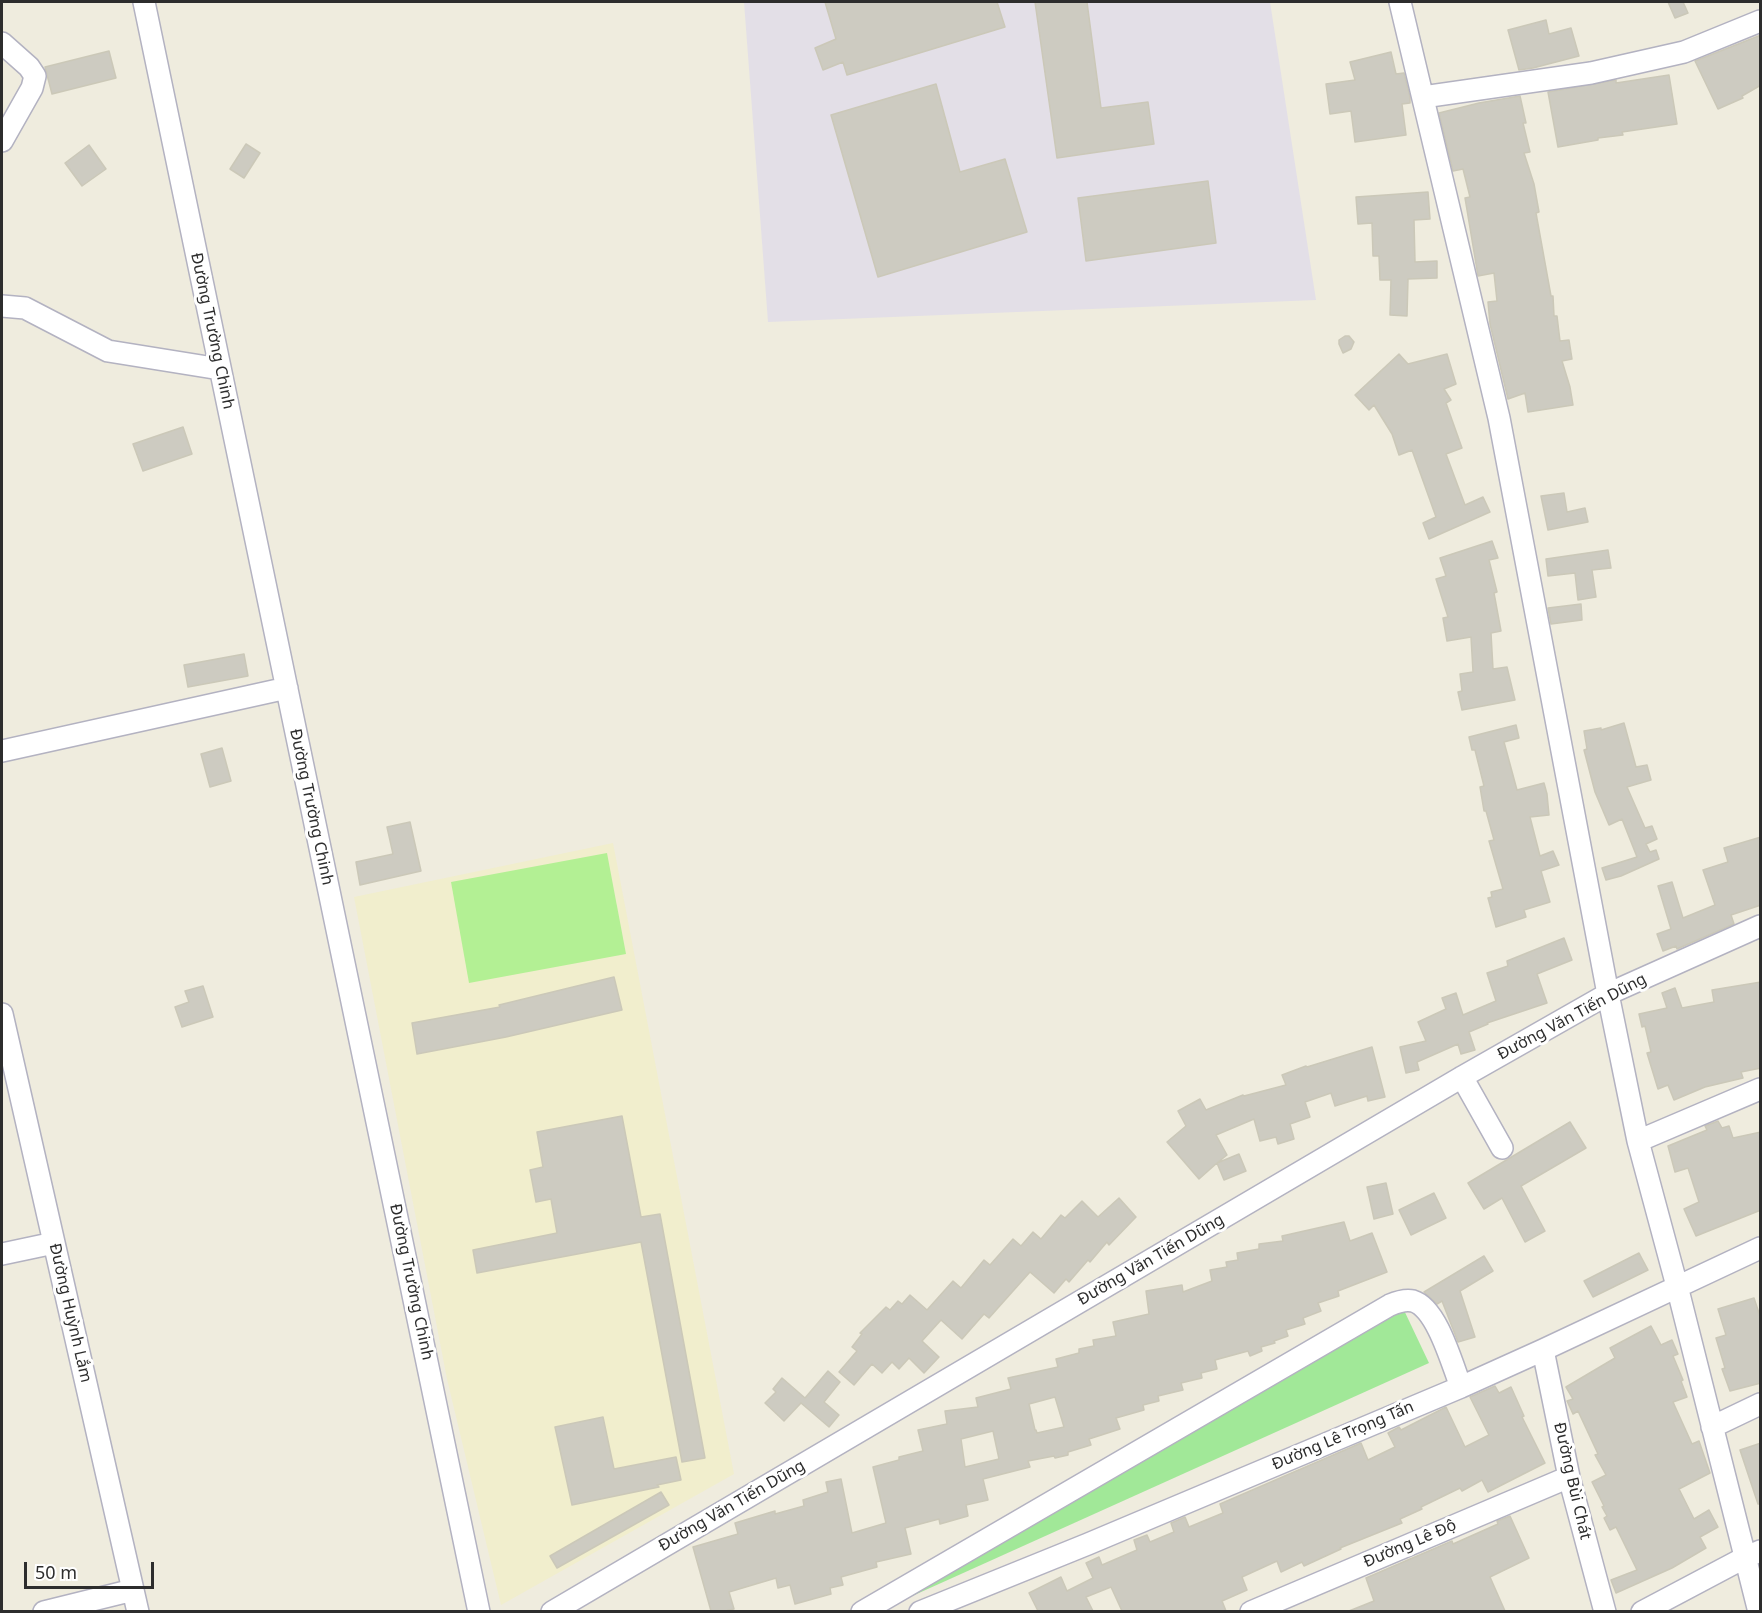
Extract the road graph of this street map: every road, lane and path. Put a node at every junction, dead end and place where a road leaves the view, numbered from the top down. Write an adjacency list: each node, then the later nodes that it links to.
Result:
1 (144, 2): 8 (street, Đường Trường Chinh)
2 (1400, 2): 5 (street)
3 (1761, 21): 5 (street)
4 (2, 43): 6 (street)
5 (1423, 97): 12 (street)
6 (2, 141)
7 (2, 306): 8 (street)
8 (220, 369): 9 (street, Đường Trường Chinh)
9 (287, 688): 10 (street); 31 (street, Đường Trường Chinh)
10 (2, 751)
11 (1761, 926): 12 (street, Đường Văn Tiến Dũng)
12 (1608, 994): 14 (street, Đường Văn Tiến Dũng); 16 (street)
13 (2, 1014): 18 (street, Đường Huỳnh Lắm)
14 (1462, 1077): 17 (street); 32 (street, Đường Văn Tiến Dũng)
15 (1761, 1089): 16 (street)
16 (1638, 1141): 21 (street)
17 (1502, 1148)
18 (54, 1243): 20 (street); 28 (street, Đường Huỳnh Lắm)
19 (1761, 1248): 21 (street, Đường Lê Trọng Tấn)
20 (2, 1254)
21 (1677, 1286): 22 (street, Đường Lê Trọng Tấn); 25 (street)
22 (1543, 1350): 23 (street, Đường Lê Trọng Tấn); 26 (street, Đường Bùi Chát)
23 (1461, 1387): 33 (street); 34 (street, Đường Lê Trọng Tấn)
24 (1761, 1404): 25 (street)
25 (1712, 1427): 27 (street)
26 (1569, 1477): 35 (street, Đường Lê Độ); 36 (street, Đường Bùi Chát)
27 (1752, 1555): 37 (street); 38 (street)
28 (133, 1590): 29 (street); 30 (street, Đường Huỳnh Lắm)
29 (44, 1611)
30 (138, 1611)
31 (479, 1611)
32 (552, 1611)
33 (862, 1611)
34 (921, 1611)
35 (1251, 1611)
36 (1605, 1611)
37 (1642, 1611)
38 (1759, 1611)

